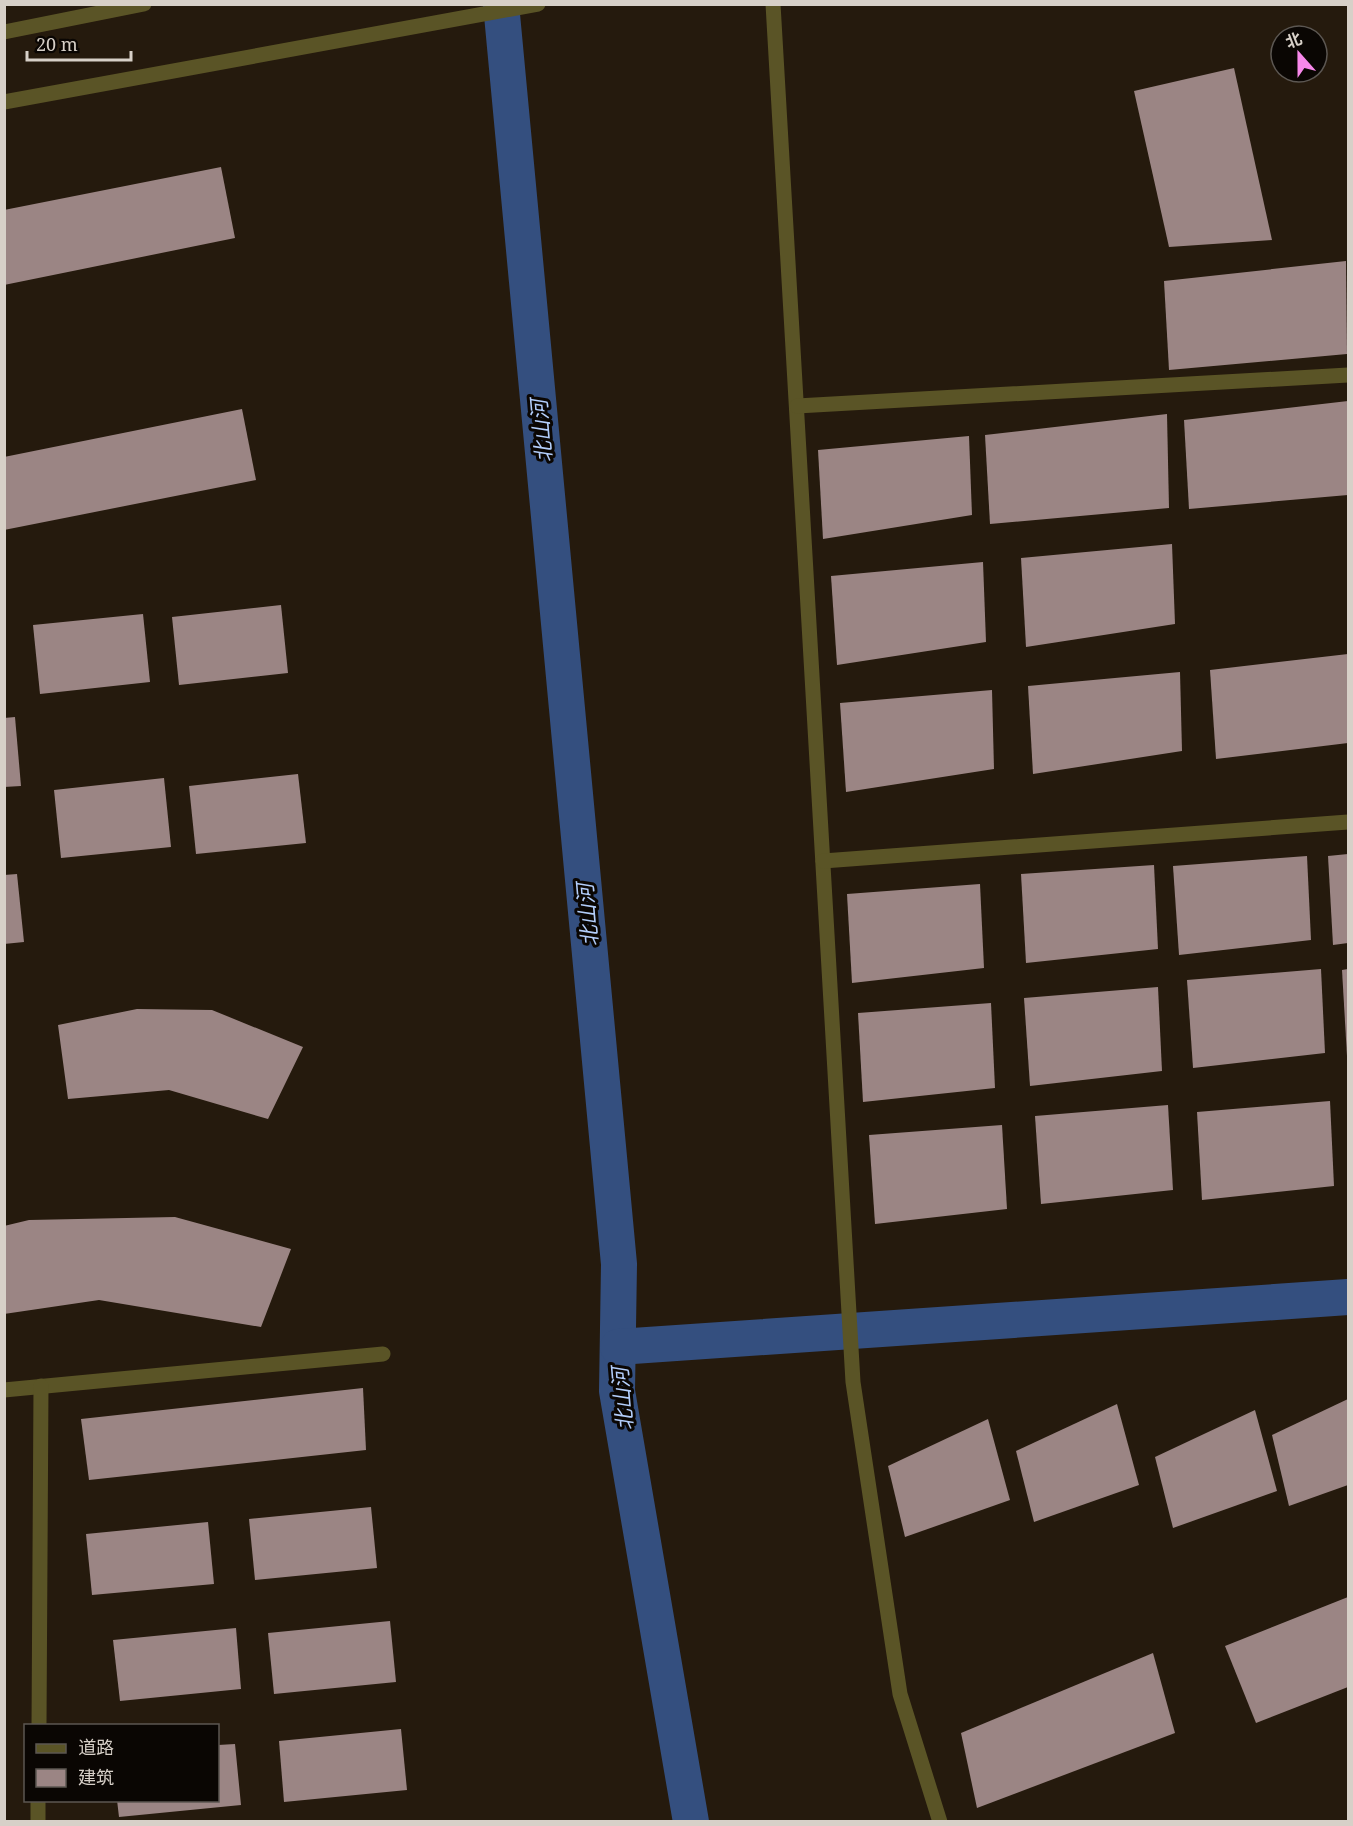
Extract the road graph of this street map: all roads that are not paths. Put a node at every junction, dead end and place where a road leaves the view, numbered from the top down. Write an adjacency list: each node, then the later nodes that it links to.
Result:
1 (144, 4): 4 (street)
2 (538, 4): 5 (street)
3 (773, 4): 7 (street)
4 (4, 32)
5 (4, 102)
6 (1348, 375): 7 (street)
7 (796, 406): 9 (street)
8 (1348, 822): 9 (street)
9 (823, 861): 16 (street)
10 (383, 1354): 11 (street)
11 (41, 1386): 12 (street); 13 (street)
12 (4, 1390)
13 (39, 1724)
14 (39, 1802): 15 (street)
15 (38, 1821)
16 (940, 1821)

